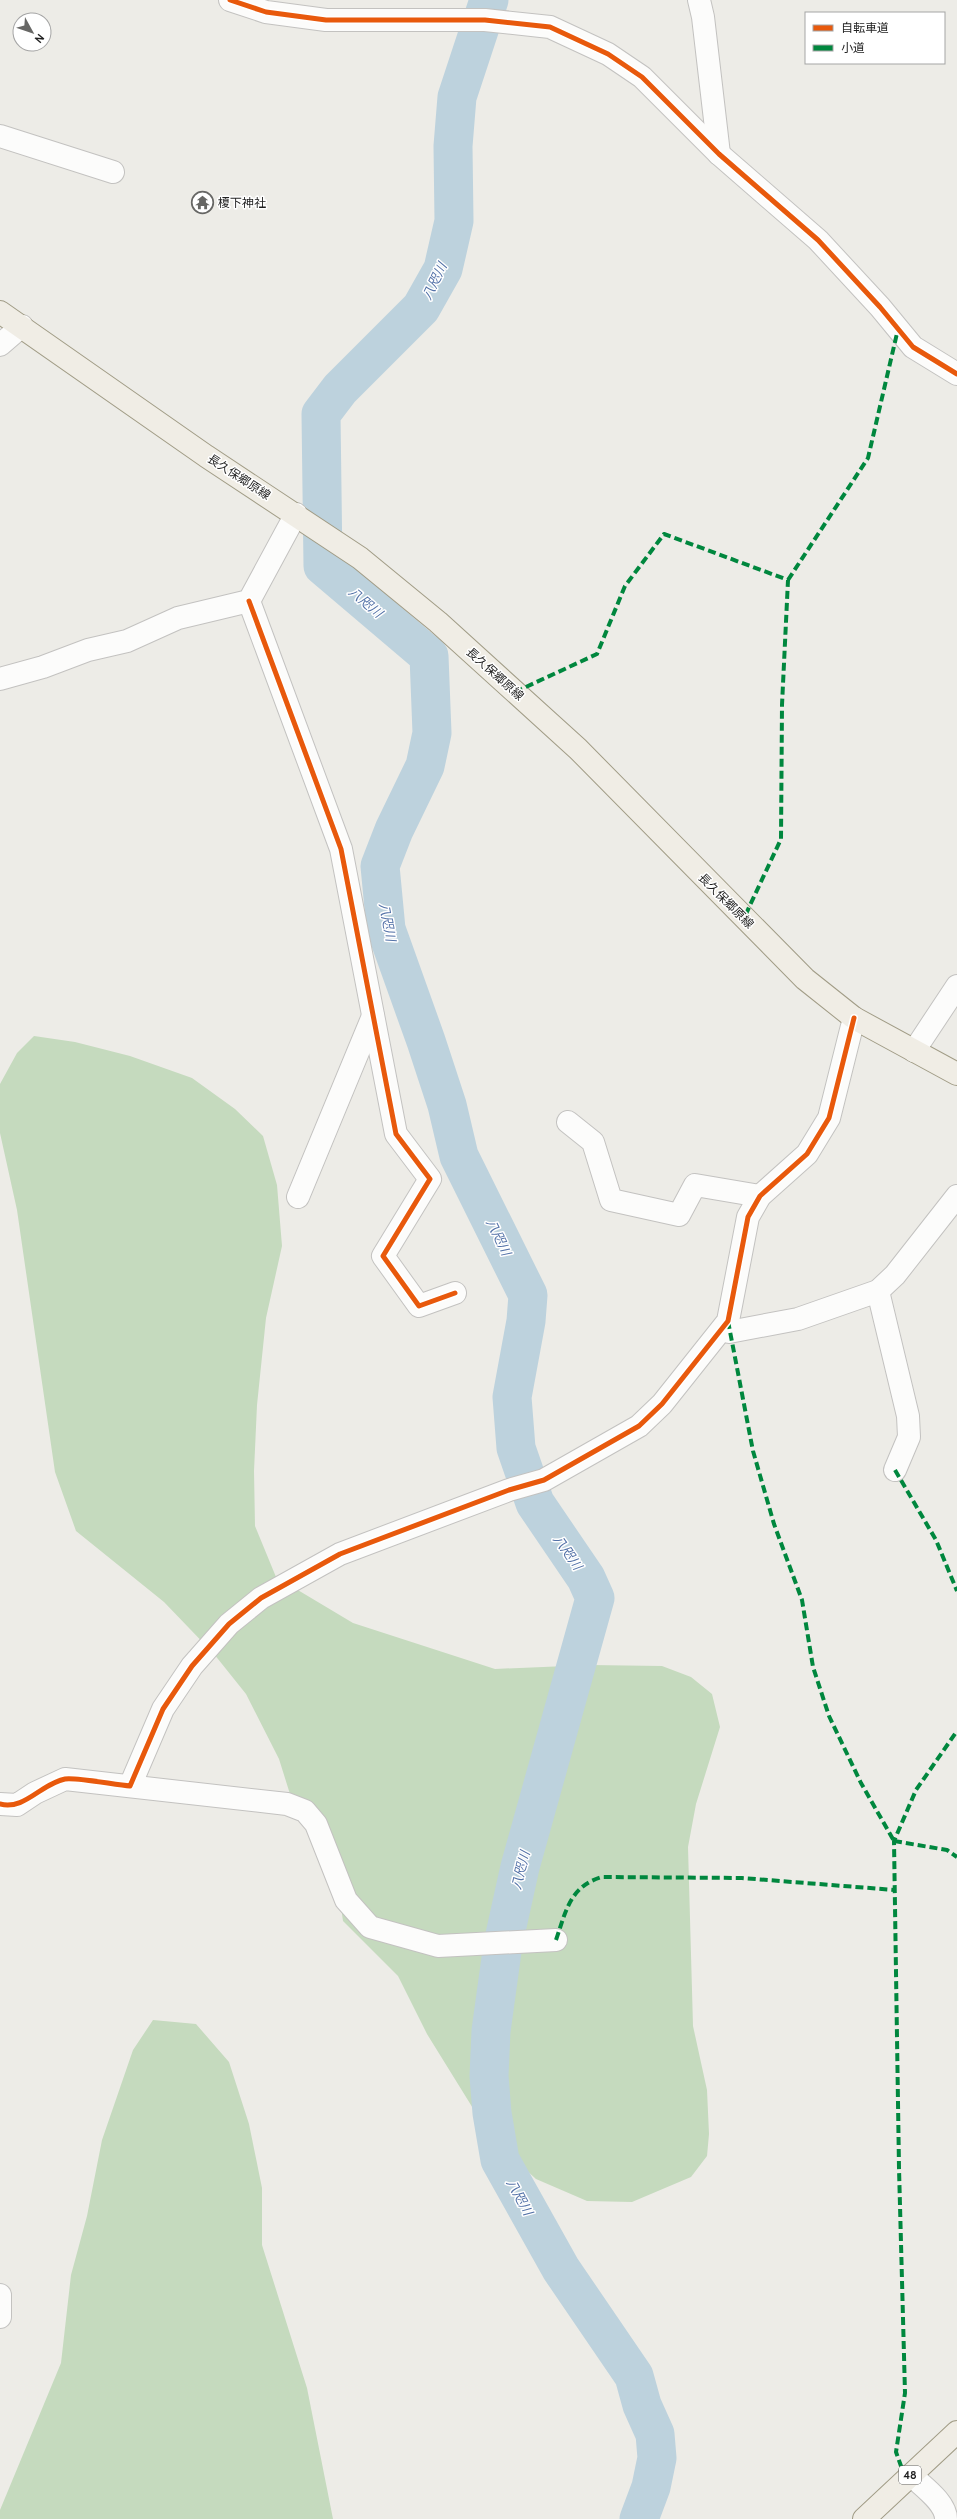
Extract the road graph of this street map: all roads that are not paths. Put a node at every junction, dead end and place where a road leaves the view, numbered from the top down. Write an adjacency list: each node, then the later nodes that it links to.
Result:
1 (230, 0): 4 (street)
2 (699, 0): 4 (street)
3 (0, 136): 5 (street)
4 (719, 154): 9 (street)
5 (113, 172)
6 (0, 312): 7 (main road, 長久保郷原線)
7 (22, 326): 8 (street); 10 (main road, 長久保郷原線)
8 (0, 345)
9 (957, 374)
10 (296, 514): 11 (street); 15 (main road, 長久保郷原線)
11 (249, 601): 12 (street); 14 (street)
12 (0, 679)
13 (957, 986): 16 (street)
14 (373, 1016): 21 (street); 23 (street)
15 (854, 1018): 16 (main road, 長久保郷原線); 19 (street)
16 (914, 1051): 17 (main road, 長久保郷原線)
17 (957, 1074)
18 (568, 1122): 19 (street)
19 (760, 1196): 26 (street)
20 (957, 1196): 22 (street)
21 (298, 1197)
22 (878, 1291): 24 (street); 25 (street)
23 (455, 1293)
24 (730, 1332)
25 (895, 1470)
26 (130, 1786): 27 (street); 28 (street)
27 (0, 1804)
28 (556, 1940)
29 (0, 2295): 30 (street)
30 (0, 2317)
31 (957, 2432): 32 (main road, 48)
32 (911, 2475): 33 (main road, 48); 34 (street)
33 (864, 2519)
34 (946, 2519)

